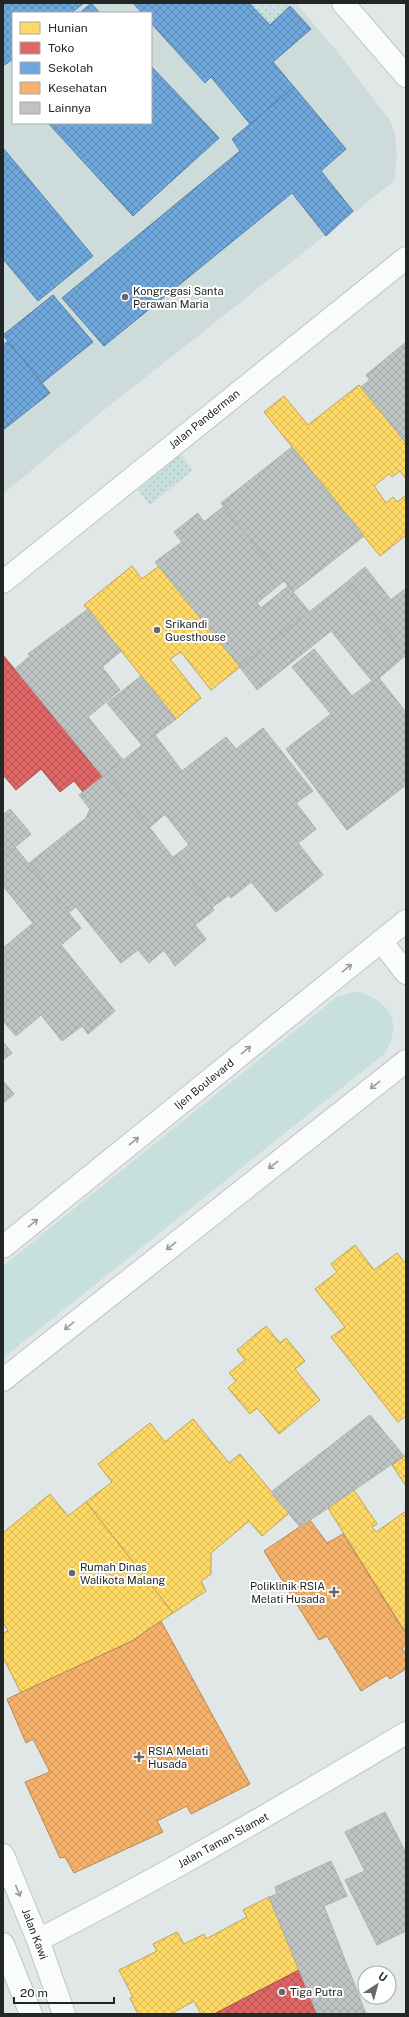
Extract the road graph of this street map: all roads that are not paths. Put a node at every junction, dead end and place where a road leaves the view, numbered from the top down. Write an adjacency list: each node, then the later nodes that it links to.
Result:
1 (343, 3): 2 (main road)
2 (406, 76)
3 (406, 258): 4 (main road, Jalan Panderman)
4 (3, 582)
5 (406, 921): 6 (main road, Ijen Boulevard)
6 (380, 941): 7 (main road); 9 (main road, Ijen Boulevard, one-way to 6)
7 (406, 973)
8 (406, 1061): 10 (main road, one-way to 10)
9 (3, 1247)
10 (3, 1380)
11 (406, 1733): 13 (main road, Jalan Taman Slamet)
12 (3, 1855): 13 (main road, Jalan Kawi, one-way to 13)
13 (38, 1940): 16 (main road, Jalan Kawi)
14 (3, 1944): 15 (main road)
15 (31, 2014)
16 (64, 2014)

